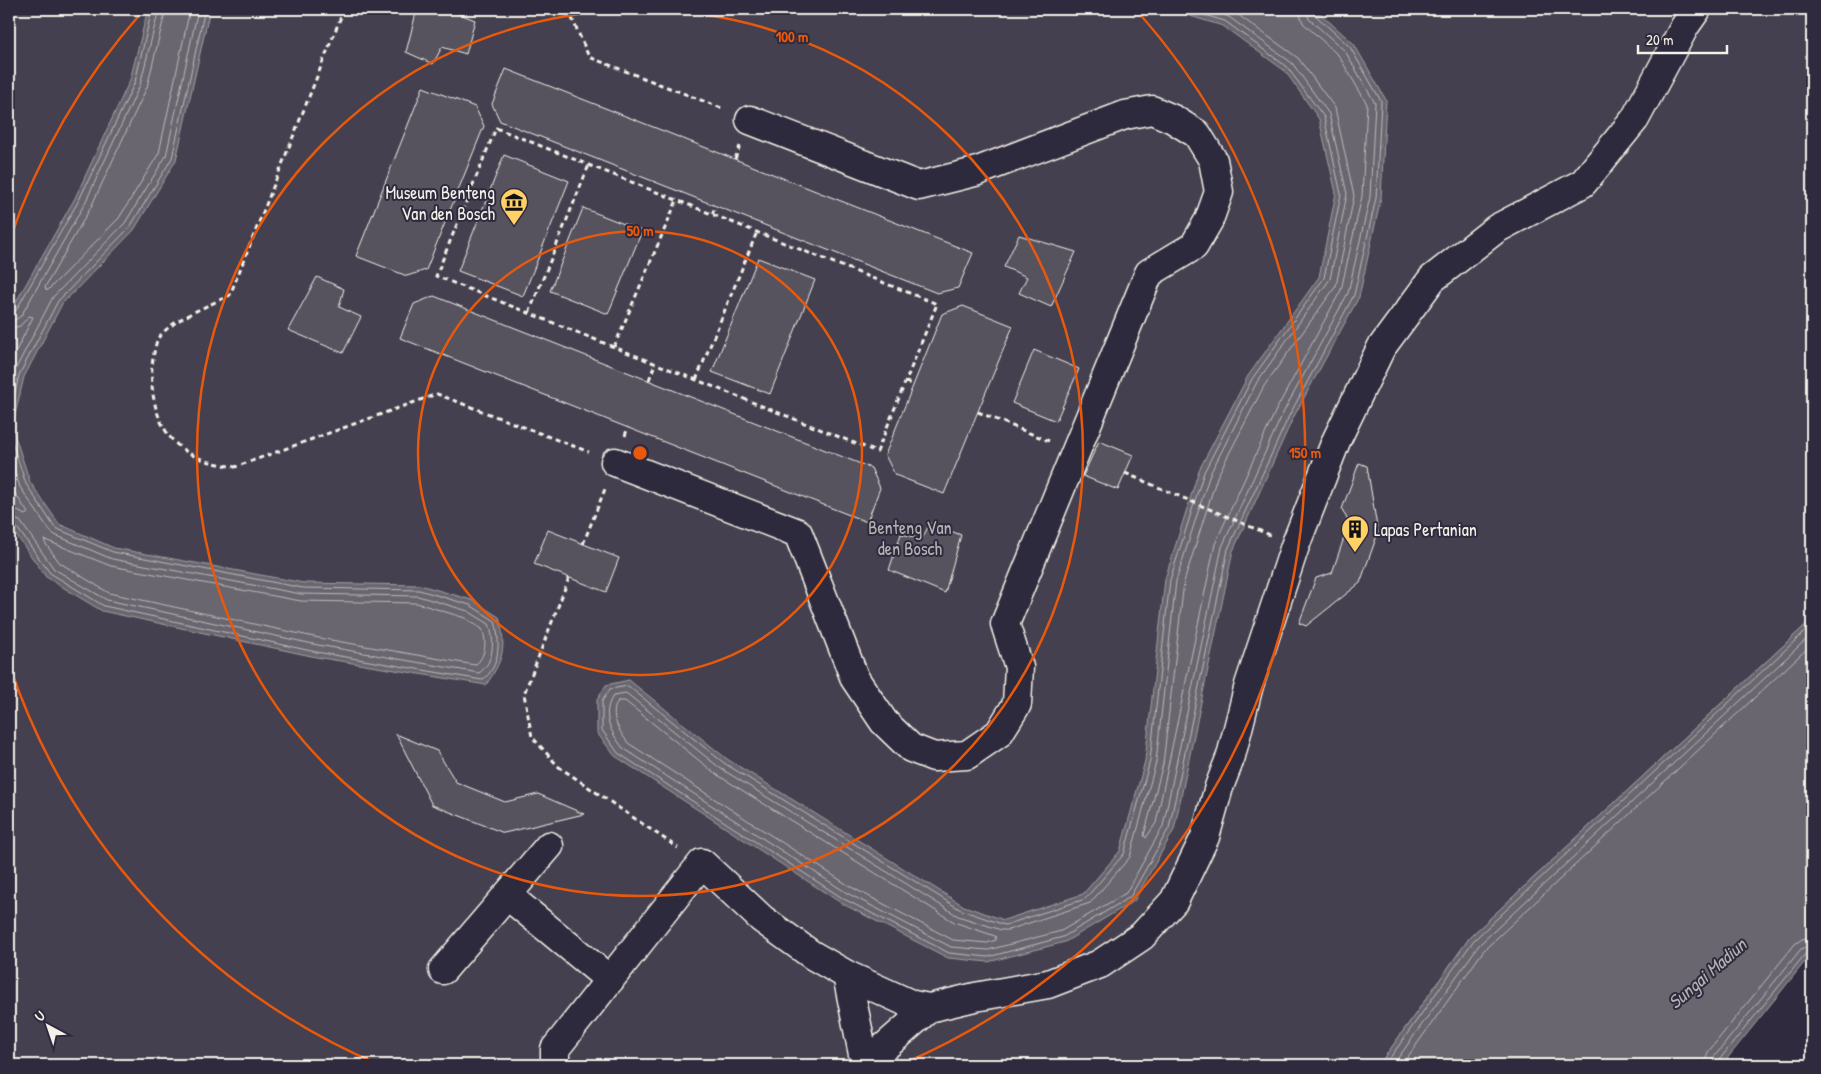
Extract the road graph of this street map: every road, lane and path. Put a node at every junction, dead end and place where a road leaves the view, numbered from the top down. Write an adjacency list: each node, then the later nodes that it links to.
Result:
1 (344, 9): 19 (path)
2 (568, 9): 4 (path)
3 (1697, 9): 30 (street)
4 (750, 120): 18 (street)
5 (589, 165): 6 (path); 10 (path); 10 (path)
6 (677, 200): 8 (path); 11 (path)
7 (716, 206): 8 (path)
8 (712, 214): 9 (path)
9 (757, 232): 14 (path); 15 (path)
10 (529, 313): 11 (path)
11 (614, 347): 12 (path)
12 (655, 364): 13 (path); 14 (path)
13 (649, 380)
14 (696, 380): 15 (path)
15 (906, 382): 16 (path)
16 (913, 385)
17 (978, 412): 18 (path)
18 (1077, 452): 19 (street)
19 (615, 462): 22 (path)
20 (1125, 473): 21 (path)
21 (1249, 526)
22 (583, 544)
23 (569, 578): 25 (path)
24 (549, 846): 26 (street)
25 (702, 863): 28 (street); 29 (street)
26 (507, 895): 27 (street); 29 (street)
27 (443, 970)
28 (848, 975): 30 (street); 32 (street)
29 (610, 980): 31 (street)
30 (929, 1008): 32 (street)
31 (555, 1065)
32 (864, 1065)

